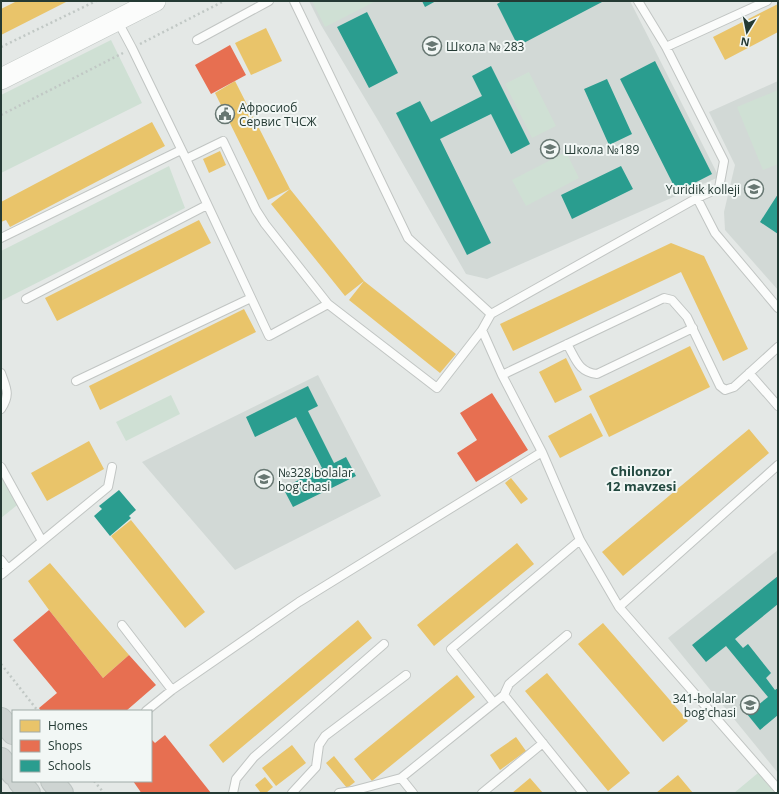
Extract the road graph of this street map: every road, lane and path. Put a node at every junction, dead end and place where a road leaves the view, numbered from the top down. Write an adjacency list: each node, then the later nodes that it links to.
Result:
1 (96, 1): 10 (path)
2 (155, 1): 8 (street)
3 (224, 1): 12 (path)
4 (269, 1): 9 (lane)
5 (294, 1): 24 (lane)
6 (638, 1): 11 (lane)
7 (767, 1): 11 (lane)
8 (117, 20): 12 (lane); 13 (street)
9 (197, 40)
10 (1, 47)
11 (666, 47): 17 (lane)
12 (132, 48): 14 (path); 15 (lane)
13 (1, 79)
14 (1, 115)
15 (181, 150): 16 (lane); 19 (lane)
16 (186, 160): 18 (lane); 22 (lane)
17 (697, 198): 23 (lane); 24 (lane)
18 (207, 205): 20 (lane); 21 (lane)
19 (1, 238)
20 (251, 298): 22 (lane); 32 (lane)
21 (26, 299)
22 (328, 304): 26 (lane)
23 (778, 308)
24 (491, 314): 26 (lane)
25 (693, 328): 27 (lane); 27 (lane); 30 (lane)
26 (482, 330): 31 (lane)
27 (567, 344): 31 (lane)
28 (778, 347): 30 (lane)
29 (1, 373): 34 (lane)
30 (749, 373): 33 (lane)
31 (502, 375): 35 (lane)
32 (76, 381)
33 (778, 406)
34 (1, 409)
35 (542, 452): 39 (lane); 50 (lane)
36 (778, 465): 44 (lane)
37 (1, 467): 40 (lane)
38 (112, 467): 40 (lane)
39 (580, 540): 44 (lane); 52 (lane)
40 (42, 541): 42 (lane)
41 (1, 560): 42 (lane)
42 (8, 569): 43 (lane)
43 (1, 575)
44 (619, 607): 63 (lane)
45 (122, 625): 50 (lane)
46 (567, 635): 51 (lane)
47 (384, 644): 66 (lane)
48 (1, 664): 53 (path)
49 (406, 675): 67 (lane)
50 (172, 690): 54 (lane)
51 (504, 695): 52 (lane); 57 (lane)
52 (494, 703): 60 (lane)
53 (37, 710)
54 (147, 710)
55 (1, 719): 56 (main road)
56 (12, 733)
57 (543, 743): 70 (lane); 71 (lane)
58 (1, 759): 59 (main road)
59 (12, 773)
60 (401, 778): 68 (lane); 69 (lane)
61 (20, 782): 64 (main road)
62 (95, 782): 65 (path)
63 (778, 789)
64 (29, 793)
65 (104, 793)
66 (233, 793)
67 (292, 793)
68 (339, 793)
69 (414, 793)
70 (482, 793)
71 (583, 793)

